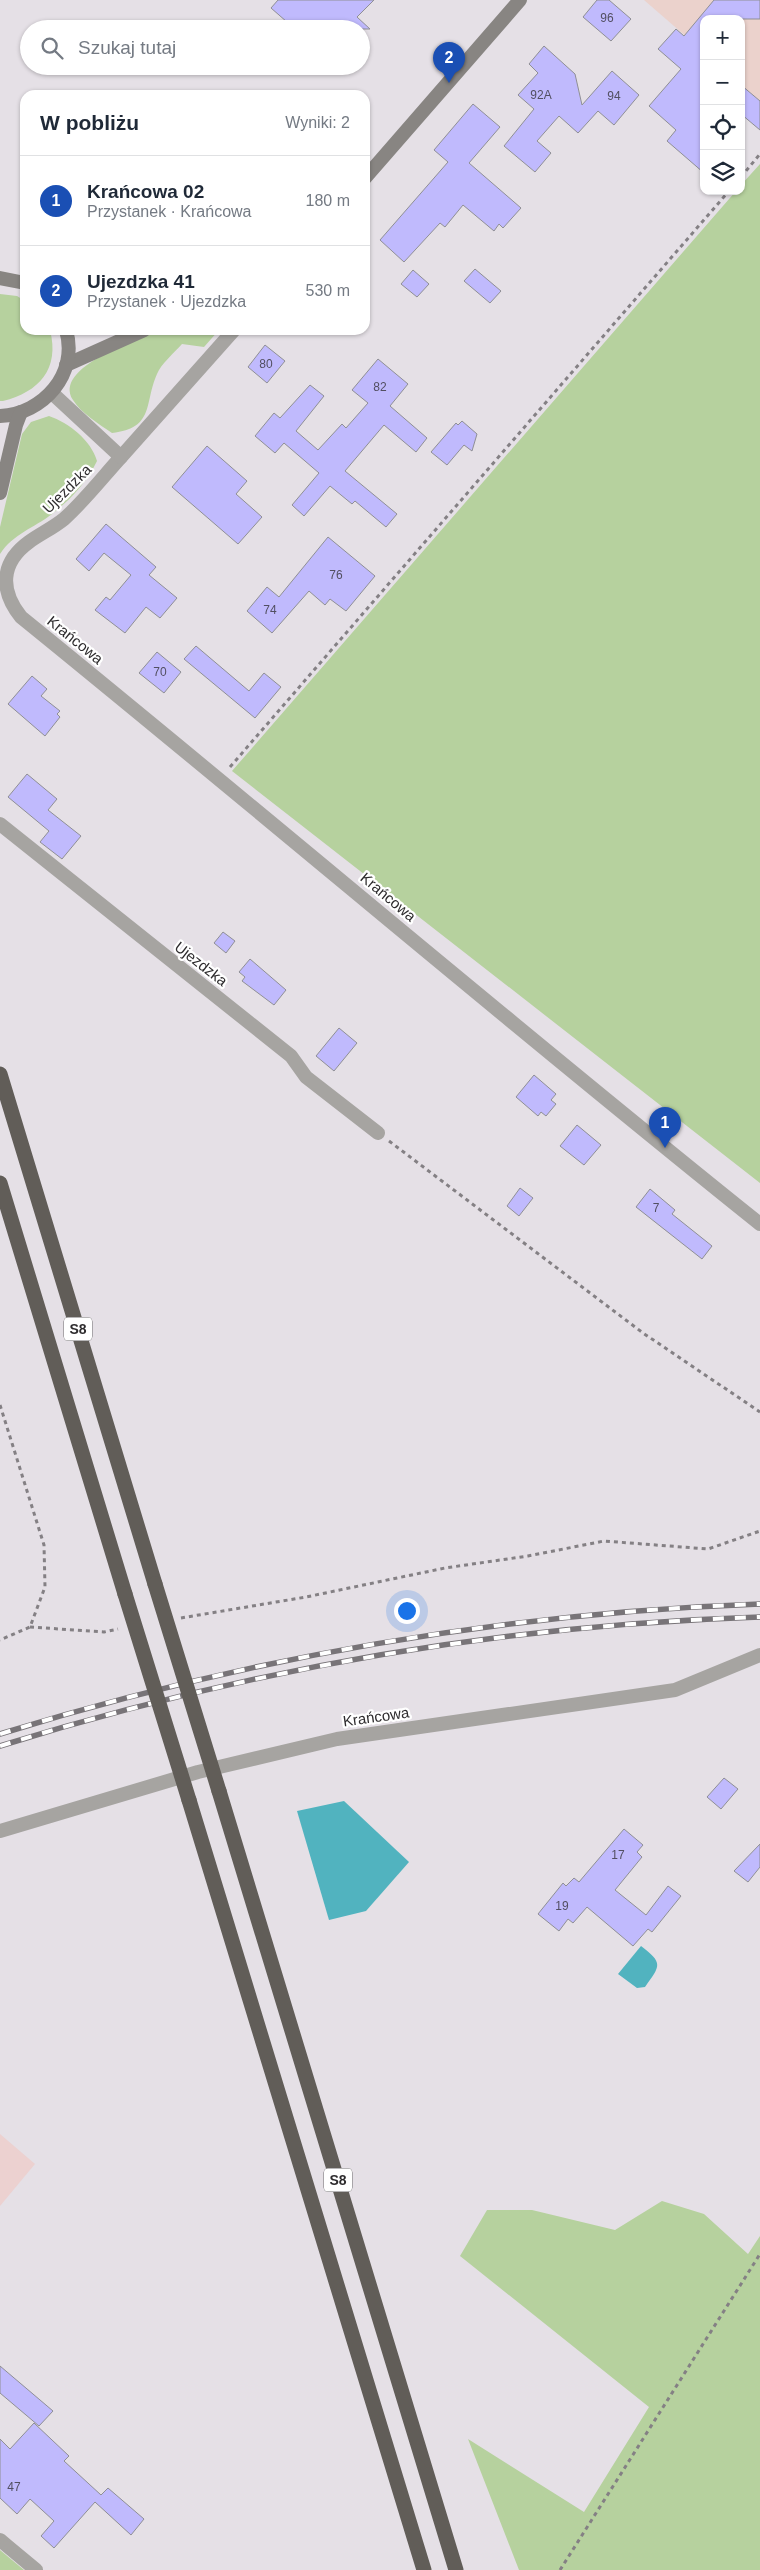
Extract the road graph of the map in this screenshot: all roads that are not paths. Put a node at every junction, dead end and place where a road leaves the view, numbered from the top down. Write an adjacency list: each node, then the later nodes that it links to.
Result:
1 (520, 0): 2 (main road)
2 (370, 172)
3 (0, 278): 4 (main road)
4 (20, 282)
5 (67, 335): 8 (main road)
6 (133, 335): 8 (main road)
7 (229, 335): 12 (street, Ujezdzka)
8 (66, 364): 9 (main road)
9 (52, 393): 10 (main road); 12 (street)
10 (21, 412): 11 (main road); 13 (main road)
11 (0, 416)
12 (120, 456): 14 (street, Ujezdzka)
13 (0, 493)
14 (5, 589): 19 (street, Krańcowa)
15 (0, 824): 17 (street, Ujezdzka)
16 (0, 1074): 25 (highway, S8, bridge)
17 (378, 1133)
18 (0, 1182): 24 (highway, S8, bridge)
19 (760, 1224)
20 (760, 1655): 21 (street, Krańcowa)
21 (0, 1831)
22 (0, 2540): 23 (street)
23 (36, 2570)
24 (424, 2570)
25 (456, 2570)

